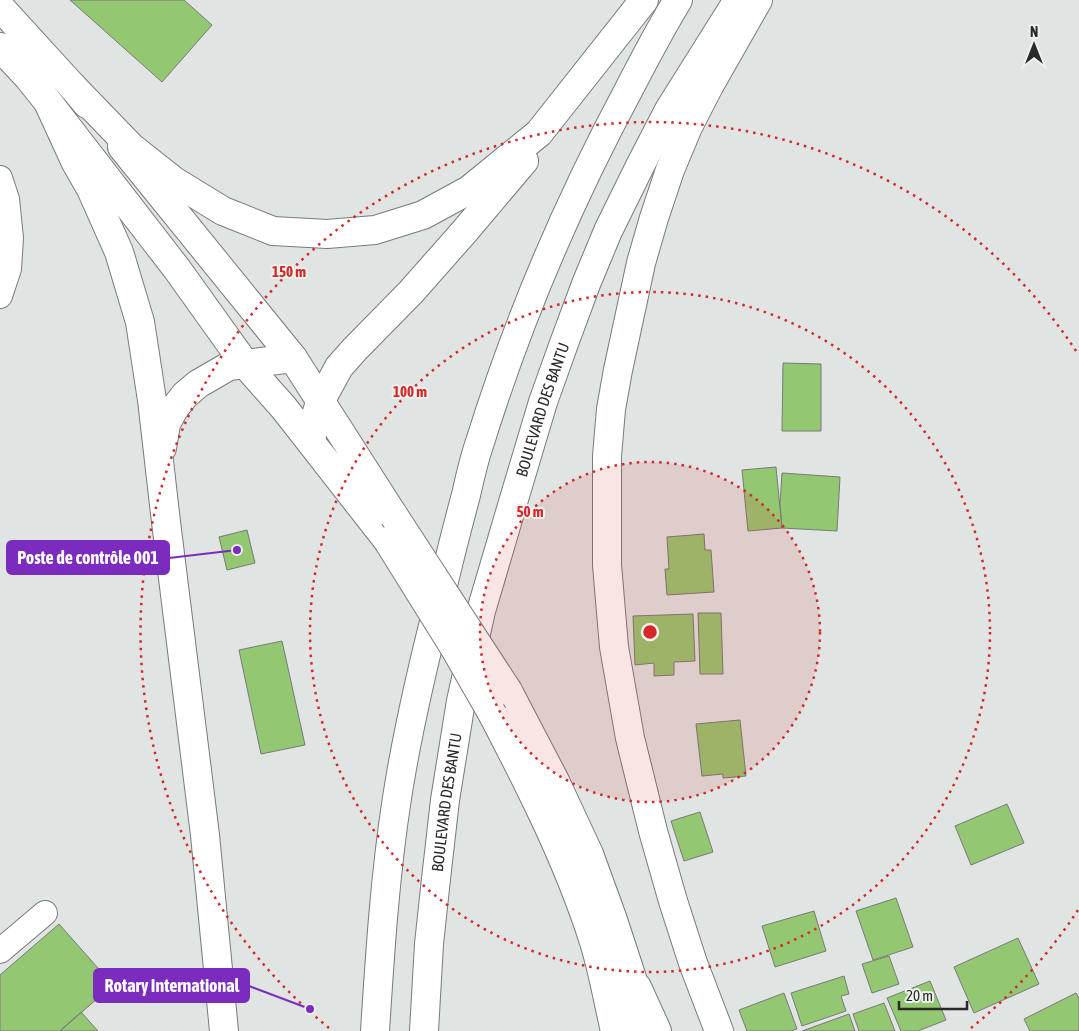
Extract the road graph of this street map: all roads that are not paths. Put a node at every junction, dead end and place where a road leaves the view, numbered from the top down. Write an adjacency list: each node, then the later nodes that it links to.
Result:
1 (644, 0): 9 (main road)
2 (678, 0): 24 (main road)
3 (738, 0): 18 (main road, BOULEVARD DES BANTU)
4 (758, 0): 30 (main road)
5 (0, 7): 7 (main road)
6 (0, 47): 8 (main road)
7 (72, 86): 9 (main road); 12 (main road)
8 (48, 102): 13 (main road); 16 (main road)
9 (538, 134): 14 (main road)
10 (0, 178): 11 (street)
11 (0, 296)
12 (293, 358): 13 (main road); 14 (main road)
13 (245, 364): 15 (main road); 16 (main road)
14 (320, 402): 15 (main road); 17 (main road)
15 (310, 441): 17 (main road)
16 (159, 469): 23 (main road)
17 (391, 528): 20 (main road, bridge); 22 (main road, bridge)
18 (436, 879): 25 (main road, BOULEVARD DES BANTU); 26 (main road)
19 (45, 913): 21 (street)
20 (594, 943): 22 (main road); 27 (main road)
21 (0, 951)
22 (632, 978): 28 (main road); 29 (main road)
23 (224, 1031)
24 (375, 1031)
25 (424, 1031)
26 (437, 1031)
27 (615, 1031)
28 (640, 1031)
29 (657, 1031)
30 (719, 1031)

